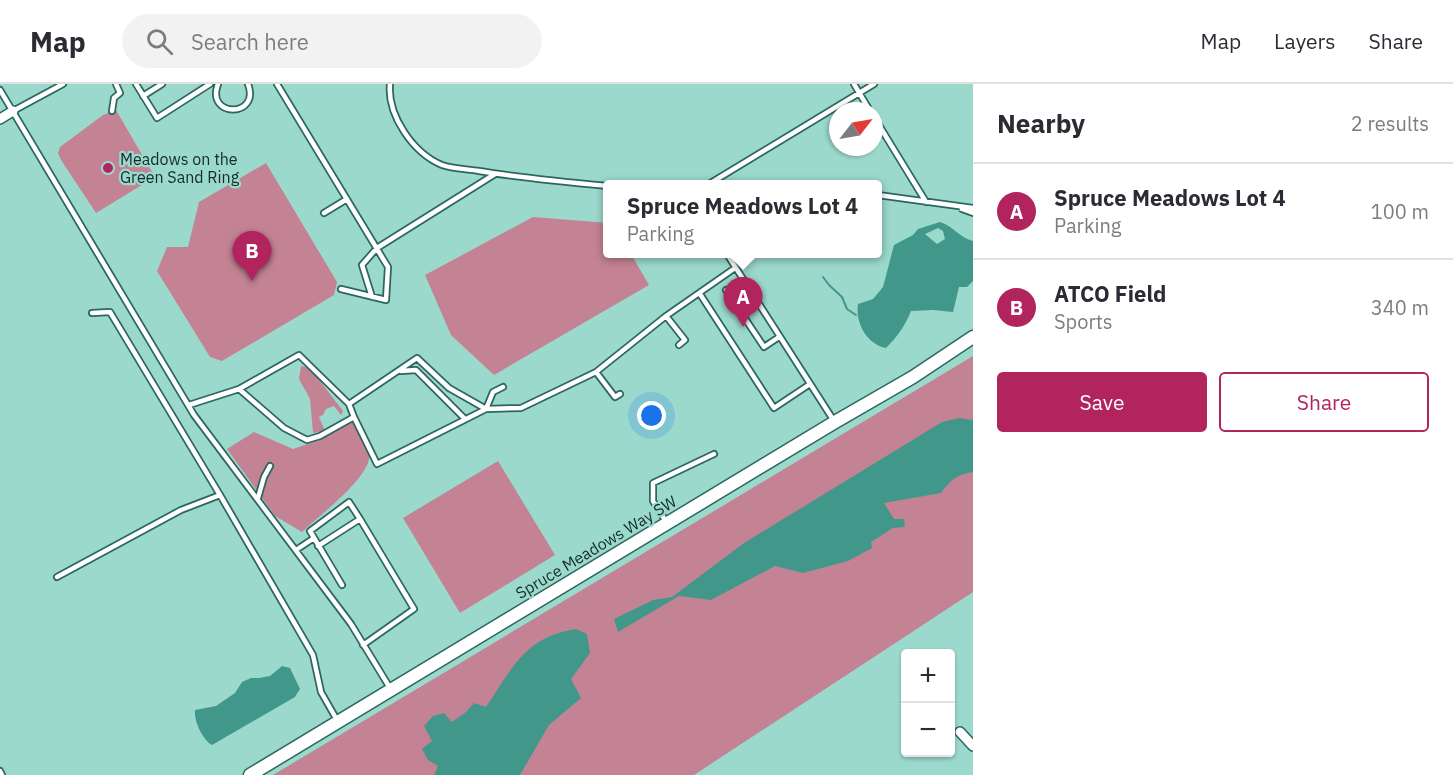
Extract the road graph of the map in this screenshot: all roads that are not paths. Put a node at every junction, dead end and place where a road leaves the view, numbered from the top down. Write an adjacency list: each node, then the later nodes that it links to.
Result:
1 (63, 84): 16 (lane)
2 (116, 84): 17 (lane)
3 (136, 84): 14 (lane)
4 (162, 84): 14 (lane)
5 (210, 84): 14 (lane)
6 (248, 84): 11 (lane)
7 (277, 84): 24 (lane)
8 (390, 84): 20 (lane)
9 (854, 84): 13 (lane)
10 (874, 84): 13 (lane)
11 (217, 85)
12 (0, 90): 16 (lane)
13 (859, 93): 15 (lane); 21 (lane)
14 (143, 96)
15 (864, 102)
16 (13, 111): 18 (street); 49 (lane)
17 (112, 111)
18 (0, 119)
19 (883, 132): 25 (lane)
20 (496, 173): 22 (lane); 30 (lane)
21 (715, 180)
22 (603, 185)
23 (882, 196): 25 (lane)
24 (347, 199): 28 (lane); 30 (lane)
25 (926, 202): 26 (lane)
26 (959, 208): 27 (lane); 29 (lane)
27 (973, 208)
28 (324, 213)
29 (973, 213)
30 (377, 248): 36 (lane); 36 (lane)
31 (729, 258): 32 (lane)
32 (735, 268): 35 (lane); 40 (lane)
33 (341, 289): 36 (lane)
34 (726, 290): 40 (lane)
35 (700, 294): 38 (lane); 44 (lane)
36 (372, 297)
37 (92, 313): 56 (lane)
38 (666, 316): 41 (lane); 43 (lane)
39 (973, 335): 53 (main road, Spruce Meadows Way SW)
40 (780, 337): 44 (lane)
41 (680, 345)
42 (399, 371): 48 (lane); 50 (lane); 52 (lane)
43 (596, 372): 47 (lane); 50 (lane)
44 (810, 384): 53 (lane)
45 (503, 387): 50 (lane)
46 (239, 389): 48 (lane); 49 (lane); 51 (lane)
47 (621, 394)
48 (349, 404): 51 (lane)
49 (189, 405): 57 (lane)
50 (486, 409): 52 (lane)
51 (354, 417): 52 (lane)
52 (465, 419)
53 (835, 422): 59 (main road, Spruce Meadows Way SW)
54 (714, 454): 59 (lane)
55 (270, 466): 57 (lane)
56 (220, 495): 63 (lane); 67 (lane)
57 (258, 498): 62 (lane)
58 (360, 519): 60 (lane); 61 (lane); 65 (lane)
59 (667, 523): 66 (main road, Spruce Meadows Way SW)
60 (314, 538): 61 (lane); 62 (lane)
61 (318, 546): 64 (lane)
62 (296, 550): 65 (lane)
63 (57, 577)
64 (342, 585)
65 (363, 645): 66 (lane)
66 (392, 690): 67 (main road, Spruce Meadows Way SW)
67 (338, 722): 72 (main road, Spruce Meadows Way SW)
68 (960, 732): 69 (street)
69 (973, 746)
70 (0, 771): 71 (lane)
71 (3, 775)
72 (250, 775)

